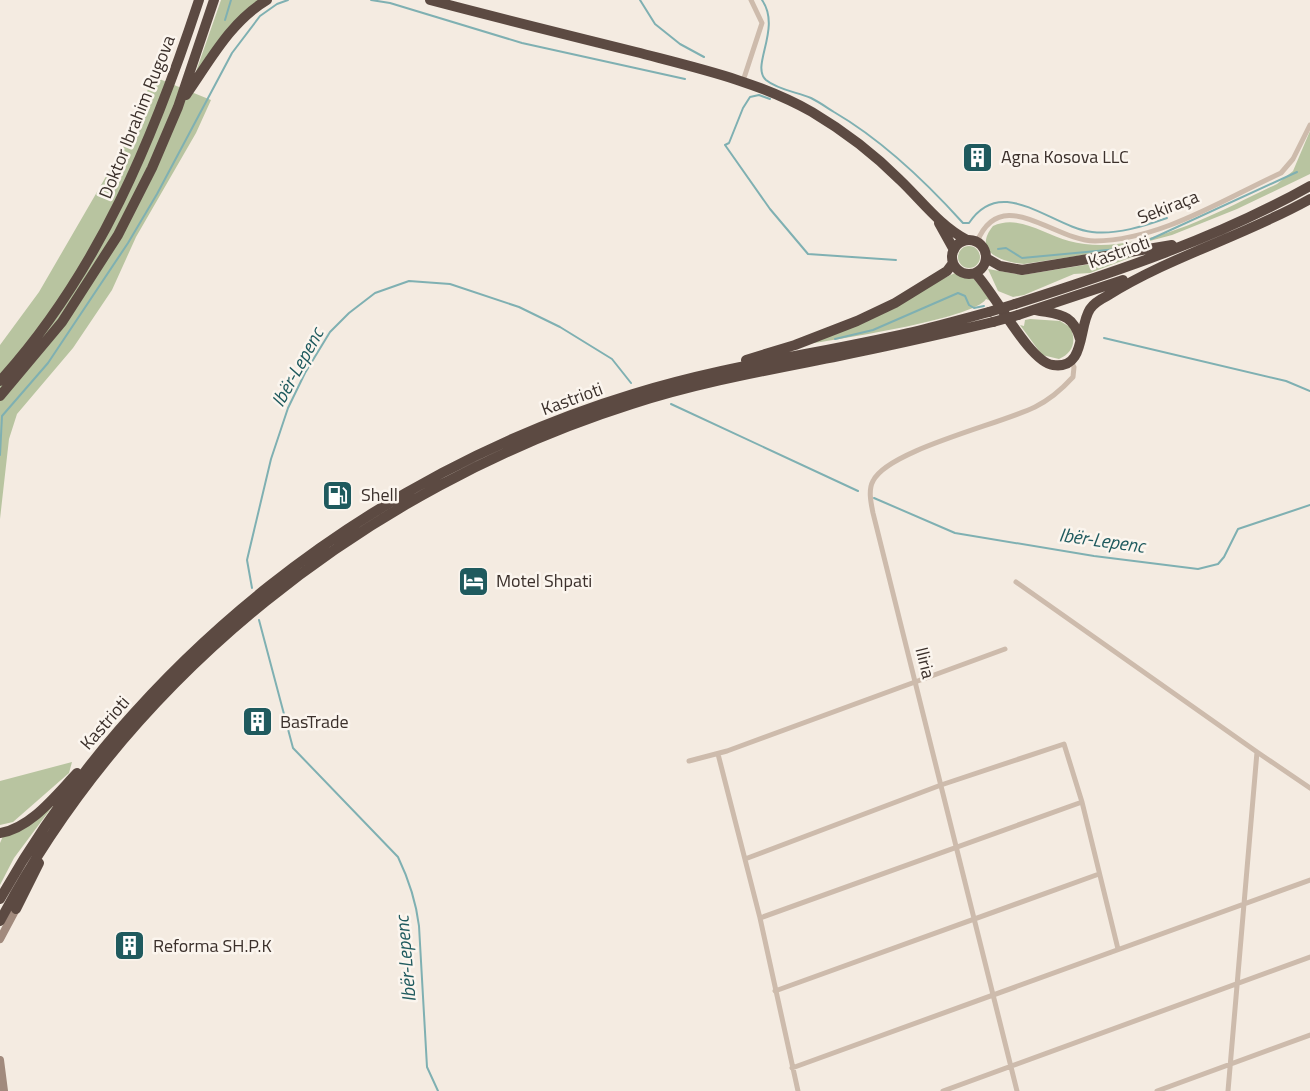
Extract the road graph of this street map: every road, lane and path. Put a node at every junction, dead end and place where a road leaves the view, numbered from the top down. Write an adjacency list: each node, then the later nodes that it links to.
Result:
1 (200, 0): 24 (highway, Doktor Ibrahim Rugova)
2 (214, 0): 7 (highway, Doktor Ibrahim Rugova)
3 (267, 0): 7 (highway)
4 (430, 0): 6 (highway)
5 (751, 0): 6 (street)
6 (743, 81): 11 (highway)
7 (178, 107): 25 (highway, Doktor Ibrahim Rugova)
8 (1310, 125): 13 (street, Sekiraça)
9 (1310, 186): 12 (highway, Kastrioti)
10 (1306, 201): 17 (highway)
11 (932, 214): 13 (highway); 14 (highway)
12 (1193, 240): 16 (highway); 18 (highway, Kastrioti)
13 (972, 241): 14 (highway); 16 (highway)
14 (954, 250): 15 (highway)
15 (953, 263): 16 (highway); 23 (highway)
16 (982, 266): 22 (highway)
17 (1157, 268): 19 (highway, Kastrioti); 21 (highway)
18 (1017, 310): 19 (highway, Kastrioti); 20 (highway, Kastrioti, bridge)
19 (1035, 310): 21 (highway)
20 (991, 317): 23 (highway, Kastrioti); 37 (highway, Kastrioti)
21 (1080, 347): 22 (highway)
22 (1071, 360): 28 (street, Iliria)
23 (700, 375): 29 (highway, Kastrioti)
24 (0, 381)
25 (0, 396)
26 (1016, 582): 30 (street)
27 (1005, 649): 28 (street)
28 (915, 683): 31 (street); 33 (street, Iliria)
29 (110, 741): 36 (highway); 42 (highway, Kastrioti)
30 (1257, 752): 34 (street); 43 (street)
31 (718, 754): 32 (street); 39 (street)
32 (689, 761)
33 (941, 785): 35 (street); 38 (street, Iliria); 39 (street)
34 (1310, 788)
35 (1082, 802): 38 (street); 40 (street)
36 (0, 833)
37 (47, 841): 44 (highway); 47 (highway)
38 (956, 847): 45 (street); 46 (street, Iliria)
39 (745, 859): 45 (street)
40 (1099, 874): 46 (street); 49 (street)
41 (1310, 880): 43 (street)
42 (0, 899)
43 (1244, 903): 49 (street); 51 (street)
44 (16, 909): 48 (main road)
45 (760, 918): 52 (street)
46 (974, 918): 52 (street); 53 (street, Iliria)
47 (0, 921)
48 (0, 939)
49 (1118, 949): 53 (street)
50 (1310, 957): 51 (street)
51 (1238, 983): 56 (street); 57 (street)
52 (775, 991): 58 (street)
53 (992, 994): 57 (street, Iliria); 58 (street)
54 (1310, 1035): 56 (street)
55 (0, 1060): 59 (main road)
56 (1230, 1065): 63 (street); 64 (street)
57 (1011, 1066): 61 (street); 62 (street, Iliria)
58 (792, 1068): 60 (street)
59 (4, 1091)
60 (797, 1091)
61 (943, 1091)
62 (1017, 1091)
63 (1157, 1091)
64 (1228, 1091)

